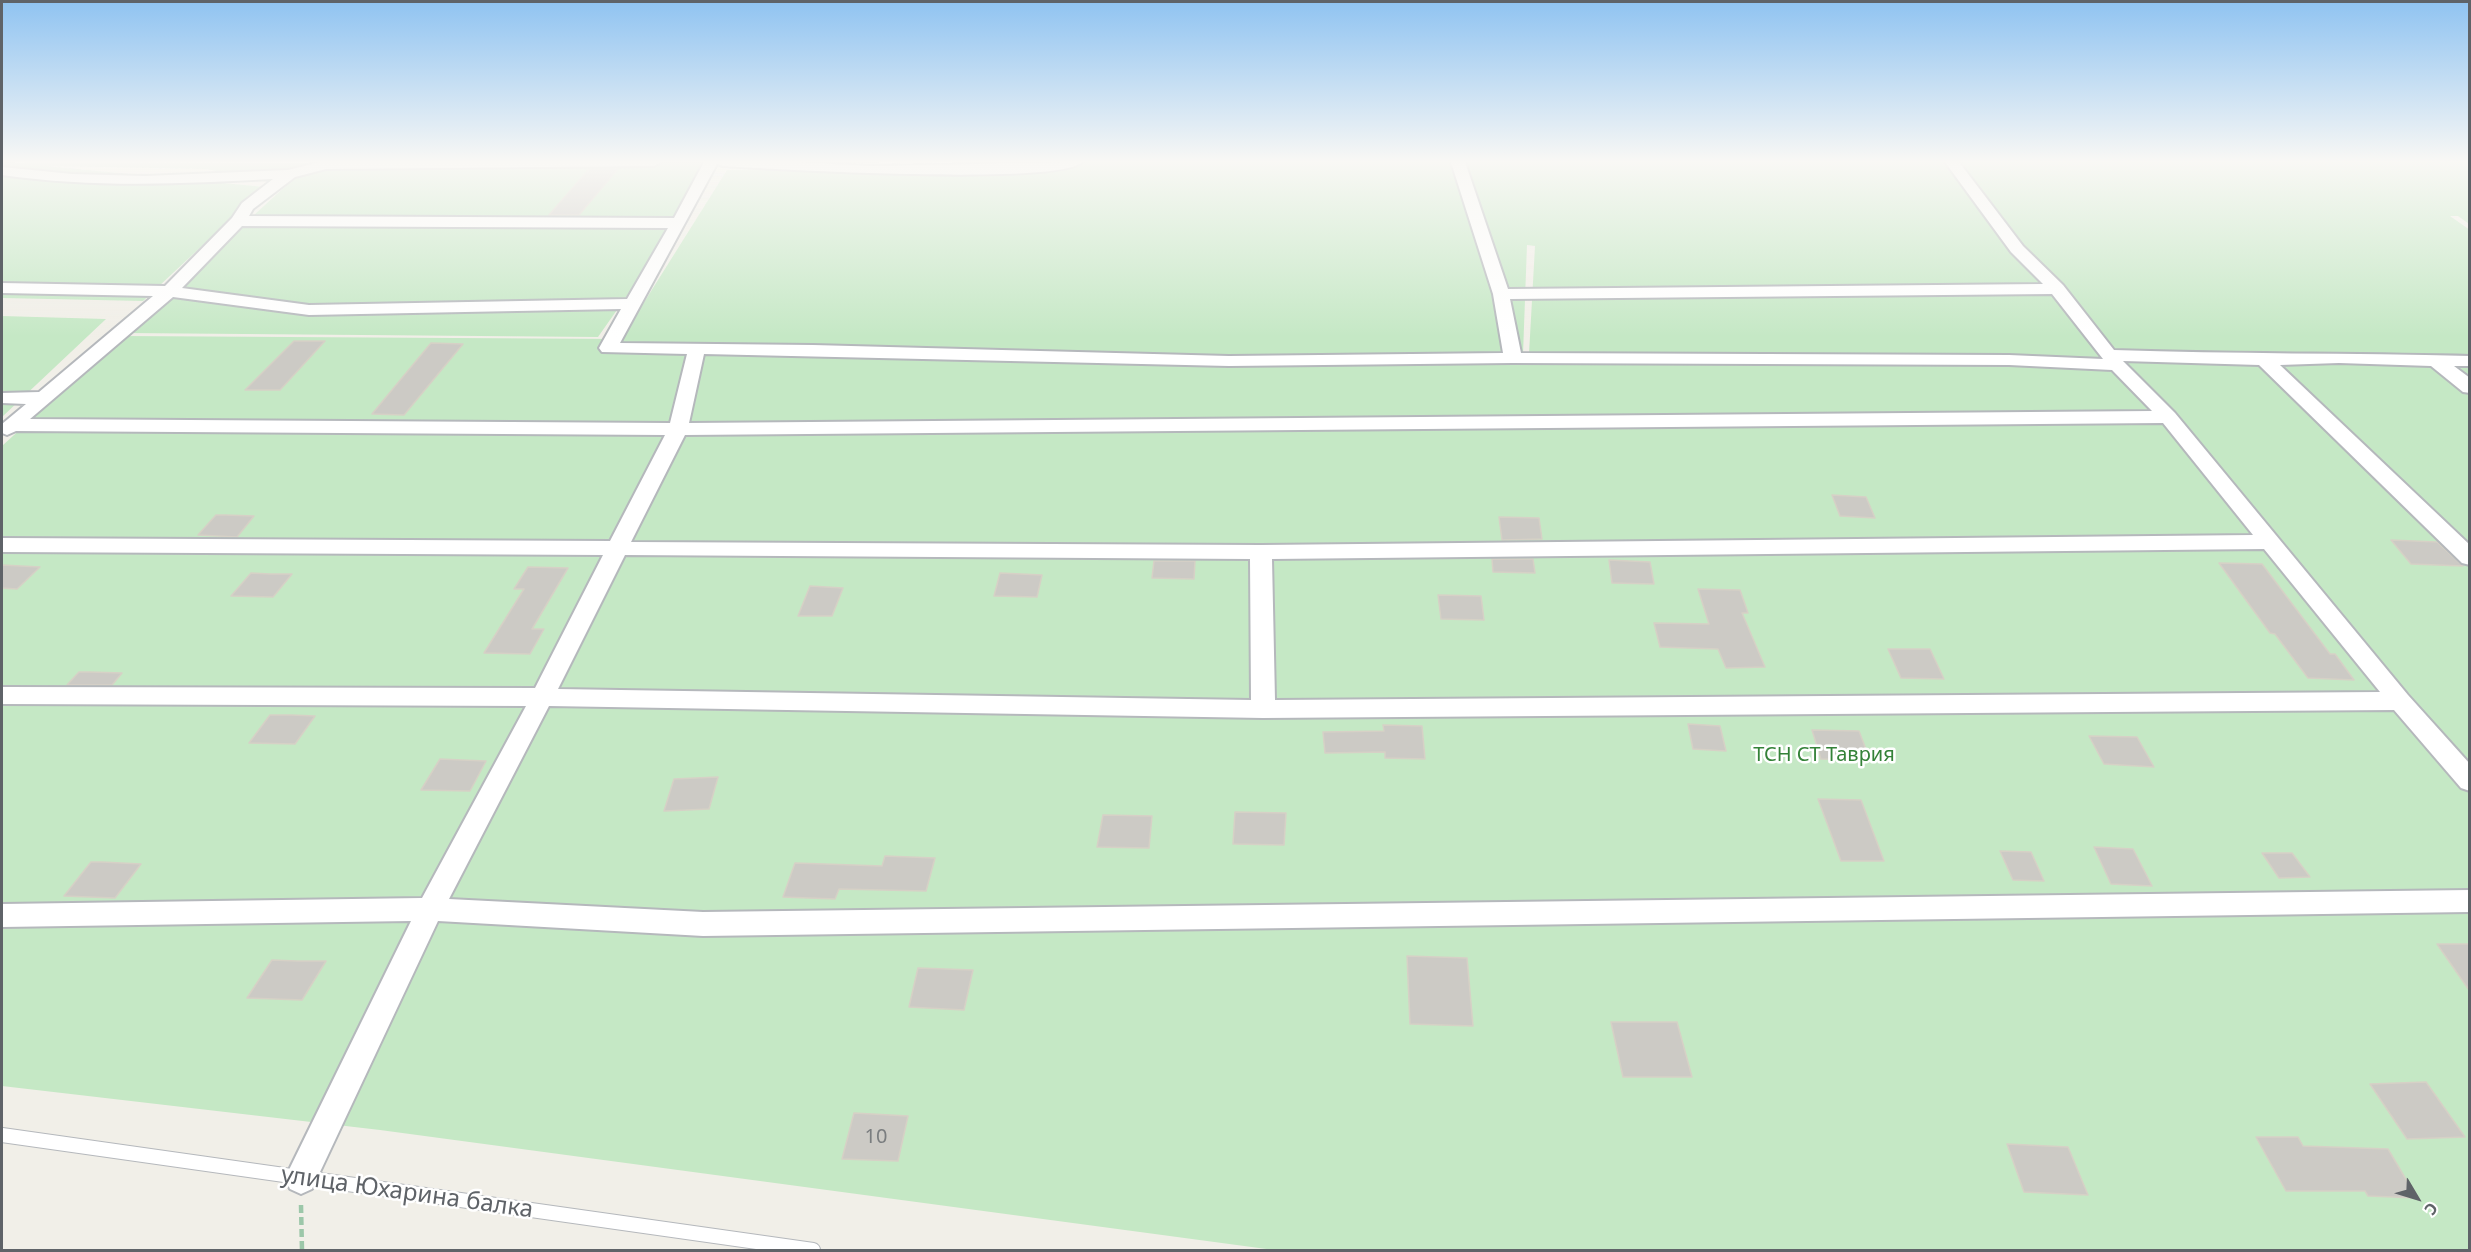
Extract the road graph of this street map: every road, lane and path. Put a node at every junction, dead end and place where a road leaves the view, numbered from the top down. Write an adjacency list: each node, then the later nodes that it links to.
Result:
1 (1477, 220): 8 (street)
2 (1996, 220): 6 (street)
3 (238, 221): 4 (street); 7 (street)
4 (679, 223): 9 (street)
5 (2, 288): 7 (street)
6 (2057, 289): 8 (street); 12 (street)
7 (169, 291): 9 (street); 18 (street)
8 (1501, 294): 11 (street)
9 (632, 304): 10 (street)
10 (697, 348): 11 (street); 21 (street)
11 (1513, 358): 12 (street)
12 (2114, 360): 13 (street); 19 (street)
13 (2264, 360): 14 (street); 26 (street)
14 (2437, 361): 15 (street); 16 (street)
15 (2469, 361)
16 (2469, 388)
17 (2, 398): 18 (street)
18 (44, 398): 20 (street)
19 (2168, 417): 21 (street); 22 (street)
20 (7, 429): 21 (street)
21 (678, 429): 24 (street)
22 (2270, 542): 25 (street); 29 (street)
23 (2, 545): 24 (street)
24 (615, 549): 25 (street); 28 (street)
25 (1260, 552): 30 (street)
26 (2469, 558)
27 (2, 695): 28 (street)
28 (542, 697): 30 (street); 33 (street)
29 (2400, 702): 30 (street); 31 (street)
30 (1263, 709)
31 (2469, 781)
32 (2469, 901): 33 (street)
33 (430, 909): 34 (street); 36 (street)
34 (2, 915)
35 (2, 1135): 36 (lane, улица Юхарина балка)
36 (301, 1178): 37 (path); 38 (lane, улица Юхарина балка)
37 (302, 1251)
38 (813, 1251)

